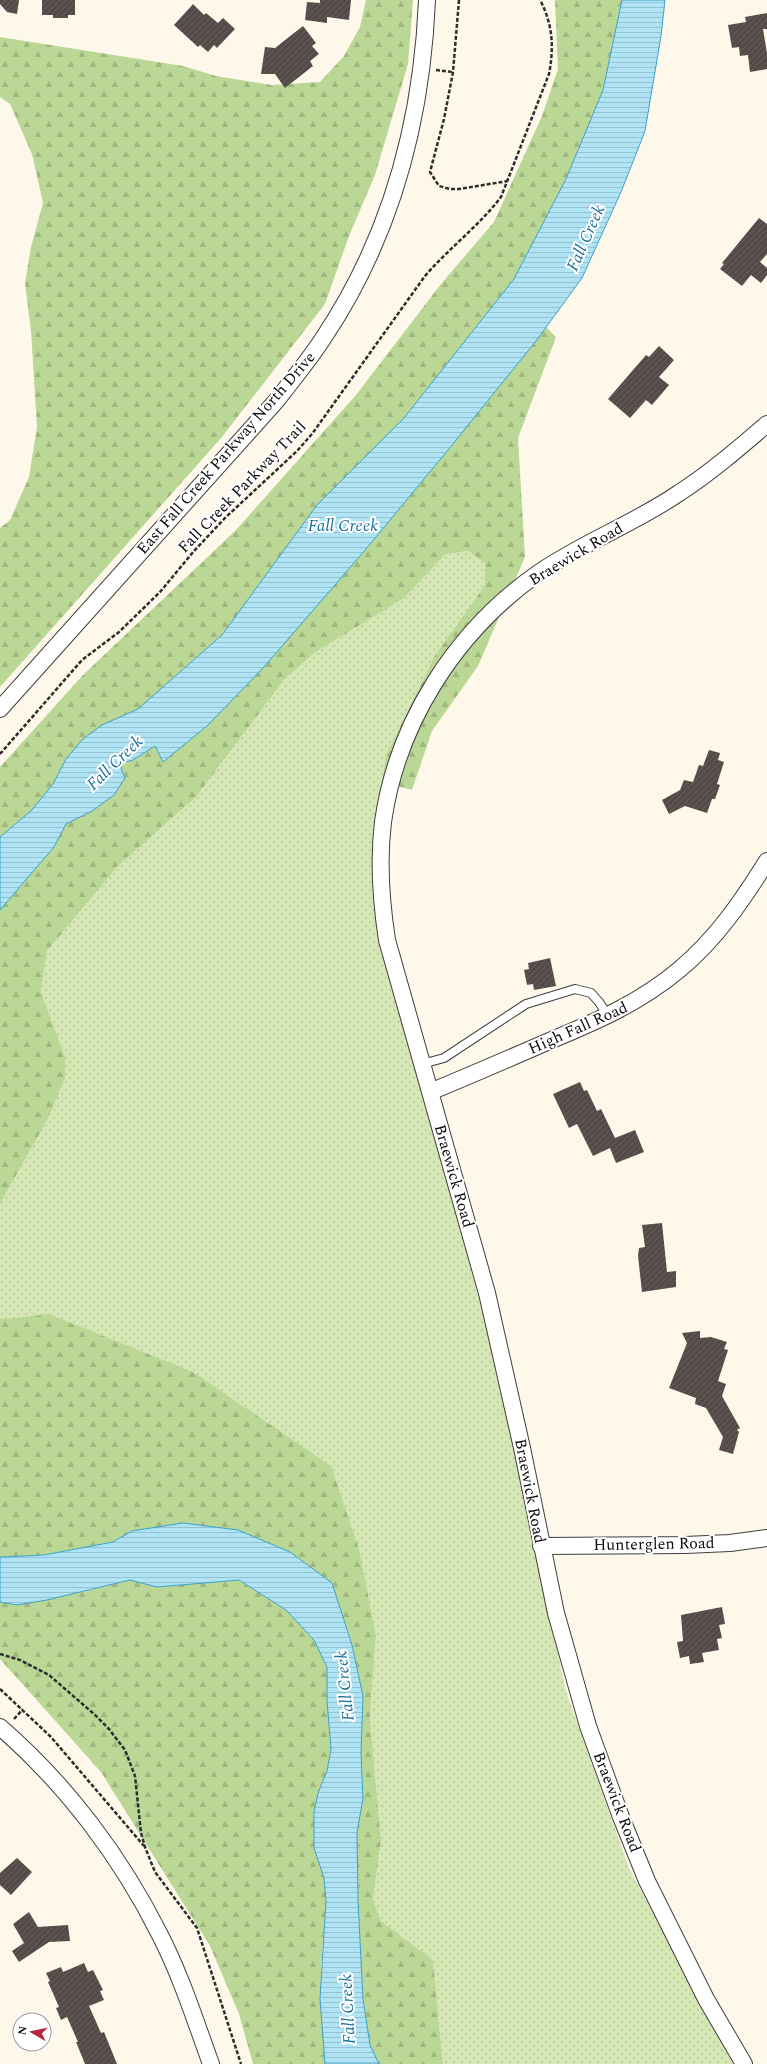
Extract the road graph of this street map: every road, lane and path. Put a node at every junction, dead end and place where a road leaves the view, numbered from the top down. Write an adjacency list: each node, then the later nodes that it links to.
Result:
1 (427, 0): 6 (street, East Fall Creek Parkway North Drive)
2 (459, 0): 4 (path)
3 (540, 0): 4 (path, Fall Creek Parkway Trail)
4 (508, 181): 7 (path, Fall Creek Parkway Trail)
5 (767, 424): 10 (street, Braewick Road)
6 (0, 709)
7 (0, 754)
8 (767, 861): 9 (street, High Fall Road)
9 (608, 1016): 10 (lane); 11 (street, High Fall Road)
10 (422, 1064): 11 (street, Braewick Road)
11 (430, 1092): 13 (street, Braewick Road)
12 (767, 1538): 13 (street, Hunterglen Road)
13 (541, 1546): 20 (street, Braewick Road)
14 (0, 1654): 17 (path)
15 (0, 1688): 17 (path)
16 (0, 1727): 18 (street)
17 (145, 1847): 19 (path)
18 (211, 2064)
19 (241, 2064)
20 (744, 2064)

